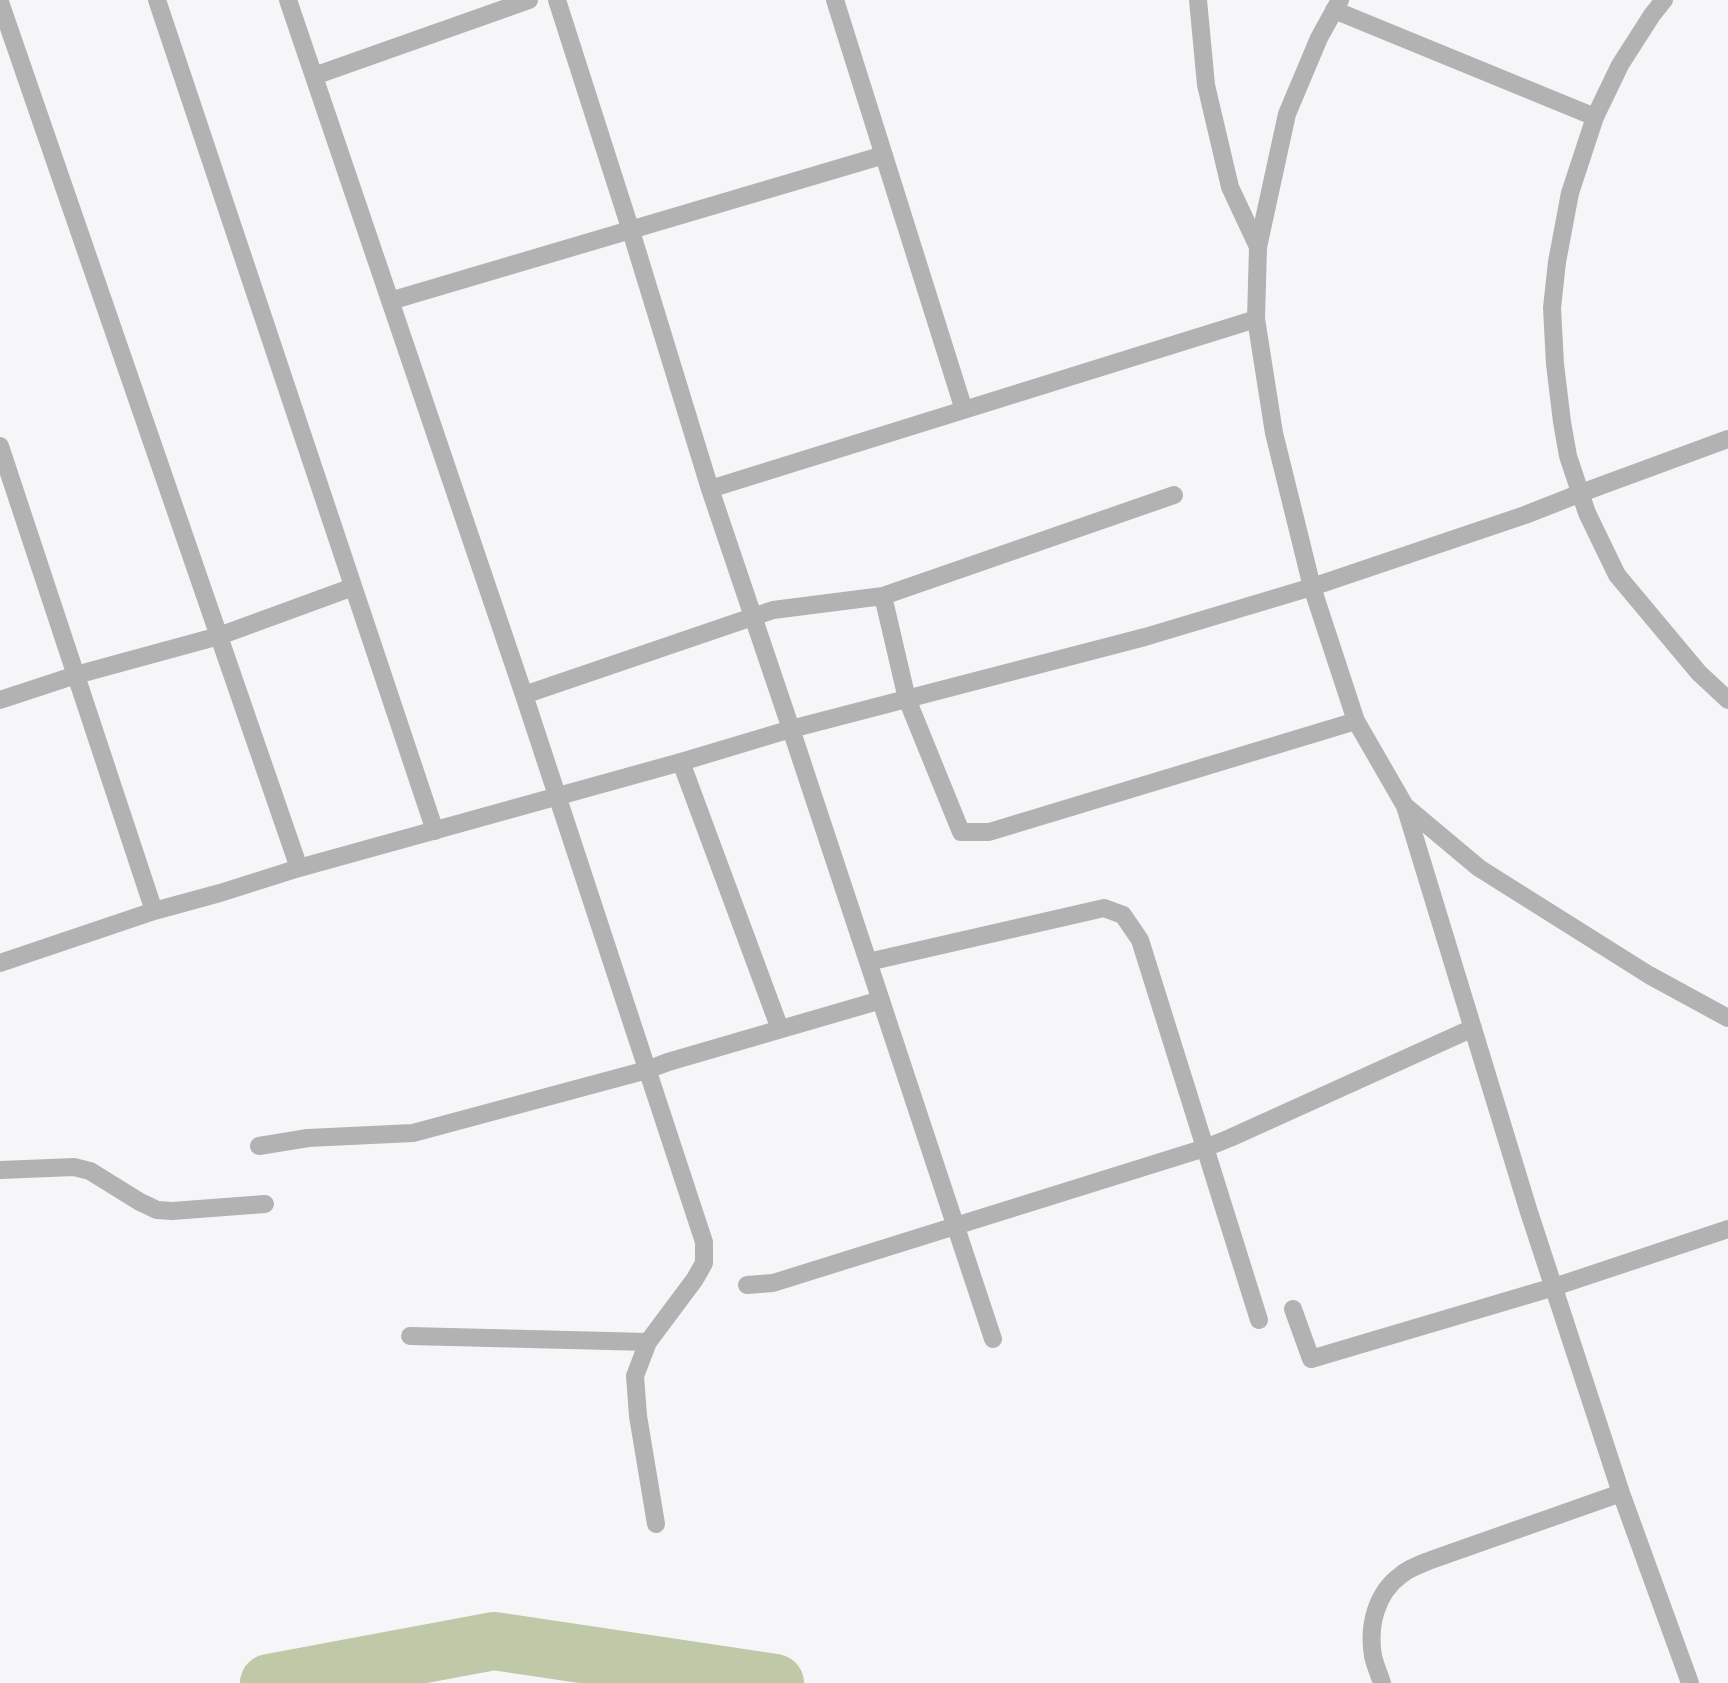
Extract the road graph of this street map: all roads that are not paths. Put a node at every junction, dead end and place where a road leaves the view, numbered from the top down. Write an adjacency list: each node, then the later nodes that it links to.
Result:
1 (157, 0): 23 (street)
2 (288, 0): 10 (street)
3 (529, 0): 10 (street)
4 (557, 0): 13 (street)
5 (835, 0): 12 (street)
6 (1198, 0): 14 (street)
7 (1664, 0): 11 (street)
8 (0, 2): 27 (street)
9 (1337, 5): 11 (street); 14 (street)
10 (314, 76): 15 (street)
11 (1595, 117): 21 (street)
12 (884, 155): 13 (street); 17 (street)
13 (631, 231): 15 (street); 20 (street)
14 (1258, 247): 16 (street)
15 (390, 301): 29 (street)
16 (1256, 319): 17 (street); 24 (street)
17 (964, 410): 20 (street)
18 (1728, 439): 21 (street)
19 (0, 446): 28 (street)
20 (710, 489): 26 (street)
21 (1581, 493): 24 (street); 32 (street)
22 (1174, 495): 25 (street)
23 (353, 587): 27 (street); 38 (street)
24 (1312, 587): 30 (street); 33 (street)
25 (883, 596): 26 (street); 30 (street)
26 (754, 618): 29 (street); 34 (street)
27 (219, 636): 28 (street); 39 (street)
28 (76, 675): 31 (street); 40 (street)
29 (524, 695): 36 (street)
30 (907, 699): 33 (street); 34 (street)
31 (0, 700)
32 (1728, 700)
33 (1356, 721): 37 (street)
34 (791, 729): 35 (street); 41 (street)
35 (681, 762): 36 (street); 46 (street)
36 (557, 796): 38 (street); 47 (street)
37 (1405, 806): 44 (street); 45 (street)
38 (435, 831): 39 (street)
39 (299, 868): 40 (street)
40 (154, 911): 42 (street)
41 (868, 962): 43 (street); 49 (street)
42 (0, 963)
43 (880, 1000): 46 (street); 52 (street)
44 (1728, 1018)
45 (1473, 1028): 49 (street); 55 (street)
46 (780, 1029): 47 (street)
47 (647, 1070): 48 (street); 60 (street)
48 (259, 1146)
49 (1205, 1148): 52 (street); 57 (street)
50 (0, 1170): 51 (street)
51 (265, 1204)
52 (956, 1227): 54 (street); 59 (street)
53 (1728, 1229): 55 (street)
54 (747, 1285)
55 (1554, 1287): 56 (street); 61 (street)
56 (1293, 1309)
57 (1259, 1320)
58 (410, 1336): 60 (street)
59 (993, 1339)
60 (648, 1342): 62 (street)
61 (1621, 1493): 63 (street); 64 (street)
62 (656, 1524)
63 (1382, 1683)
64 (1690, 1683)

